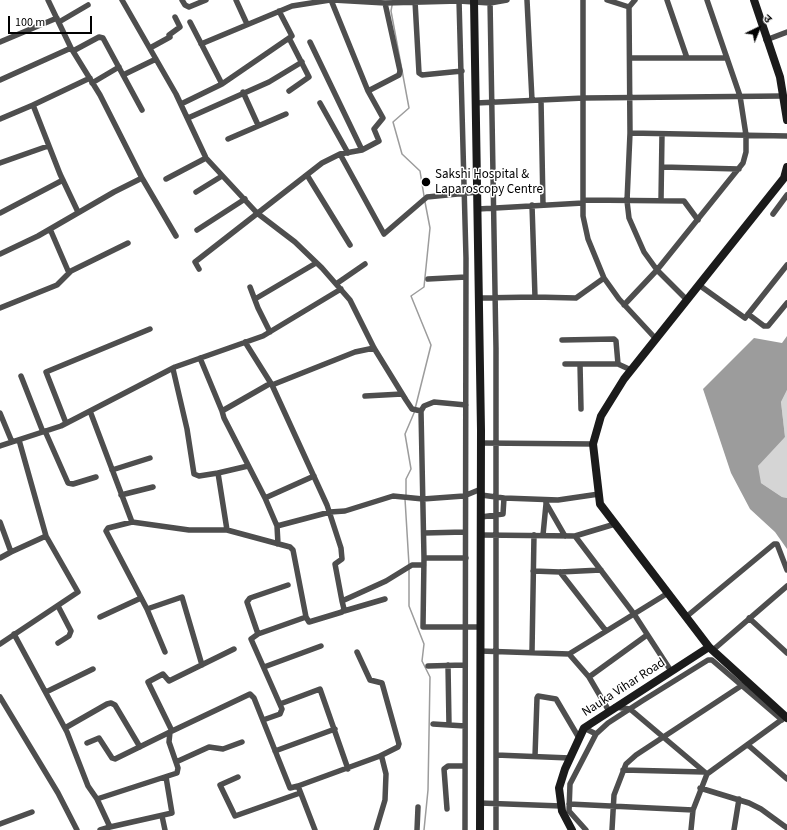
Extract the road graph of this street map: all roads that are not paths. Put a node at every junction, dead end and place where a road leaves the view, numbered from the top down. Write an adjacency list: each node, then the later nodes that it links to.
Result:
1 (48, 0): 25 (street)
2 (122, 0): 34 (street)
3 (182, 0): 4 (street)
4 (206, 0)
5 (236, 0): 27 (street)
6 (331, 0): 17 (street); 23 (street); 49 (street)
7 (459, 0): 8 (street); 18 (street); 42 (street)
8 (474, 0): 19 (street); 58 (street)
9 (506, 0): 19 (street)
10 (527, 0): 55 (street)
11 (583, 0): 54 (street)
12 (607, 0): 22 (street)
13 (635, 0): 22 (street)
14 (667, 0): 37 (street)
15 (707, 0): 38 (street)
16 (754, 0): 30 (street)
17 (368, 1): 20 (street)
18 (415, 1): 20 (street); 42 (street)
19 (490, 1): 59 (street)
20 (385, 3): 49 (street)
21 (88, 5): 25 (street)
22 (629, 7): 36 (street)
23 (279, 11): 27 (street); 29 (street)
24 (175, 17): 34 (street)
25 (58, 20): 31 (street); 35 (street)
26 (190, 22): 33 (street)
27 (247, 24): 33 (street)
28 (787, 32): 30 (street)
29 (289, 38): 40 (street); 47 (street)
30 (766, 40): 44 (street)
31 (0, 42)
32 (310, 42): 74 (street)
33 (201, 44): 47 (street)
34 (150, 48): 39 (street)
35 (72, 49): 41 (street); 45 (street); 46 (street)
36 (630, 58): 37 (street); 53 (street)
37 (687, 58): 38 (street)
38 (727, 58): 51 (street)
39 (156, 59): 43 (street); 60 (street)
40 (302, 62): 48 (street); 50 (street)
41 (119, 67): 43 (street); 46 (street)
42 (462, 71): 90 (street)
43 (123, 75): 62 (street)
44 (783, 76): 52 (street)
45 (0, 80)
46 (91, 80): 61 (street); 84 (street)
47 (222, 84): 60 (street)
48 (288, 90)
49 (368, 91): 74 (street)
50 (243, 92): 64 (street); 67 (street)
51 (740, 96): 52 (street); 53 (street); 70 (street)
52 (783, 96): 66 (street)
53 (630, 97): 54 (street); 68 (street)
54 (584, 98): 56 (street); 95 (street)
55 (532, 100): 56 (street); 59 (street)
56 (540, 100): 97 (street)
57 (320, 103): 75 (street)
58 (476, 103): 59 (street); 89 (street)
59 (492, 103): 98 (street)
60 (181, 104): 64 (street)
61 (33, 105): 65 (street); 73 (street)
62 (142, 110)
63 (286, 114): 67 (street)
64 (188, 118): 77 (street)
65 (0, 119)
66 (787, 120)
67 (258, 125): 72 (street)
68 (630, 134): 69 (street); 93 (street)
69 (662, 134): 70 (street); 79 (street)
70 (746, 135): 71 (street); 81 (street)
71 (787, 136)
72 (228, 139)
73 (48, 146): 78 (street); 87 (street)
74 (362, 150): 75 (street)
75 (348, 153): 76 (street)
76 (340, 154): 82 (street); 90 (street)
77 (206, 158): 83 (street); 85 (street)
78 (0, 163)
79 (662, 167): 81 (street); 94 (street)
80 (787, 167): 86 (street)
81 (739, 169): 104 (street)
82 (307, 175): 102 (street); 109 (street)
83 (222, 176): 88 (street); 92 (street)
84 (142, 178): 101 (street); 107 (street)
85 (166, 179)
86 (786, 179): 121 (street)
87 (63, 180): 100 (street); 101 (street)
88 (196, 192)
89 (478, 192): 90 (street); 99 (street)
90 (464, 193): 117 (street)
91 (787, 195): 103 (street)
92 (244, 199): 102 (street); 106 (street)
93 (627, 201): 94 (street); 95 (street); 115 (street)
94 (661, 201): 104 (street)
95 (583, 202): 97 (street); 118 (street)
96 (532, 205): 97 (street); 98 (street); 125 (street)
97 (543, 205)
98 (494, 207): 99 (street); 124 (street)
99 (478, 209): 126 (street)
100 (0, 212)
101 (78, 212): 105 (street)
102 (257, 213): 111 (street); 114 (street)
103 (773, 214)
104 (698, 220): 115 (street)
105 (50, 229): 110 (street); 116 (street)
106 (197, 230)
107 (176, 236)
108 (128, 243): 116 (street)
109 (350, 245)
110 (0, 254)
111 (316, 263): 120 (street); 127 (street)
112 (365, 264): 120 (street)
113 (787, 265): 132 (street)
114 (199, 269)
115 (657, 270): 128 (street); 130 (street)
116 (68, 273): 131 (street)
117 (466, 277): 119 (street); 149 (street)
118 (604, 278): 125 (street); 130 (street)
119 (428, 280)
120 (336, 284): 123 (street)
121 (699, 285): 128 (street); 132 (street)
122 (250, 286): 127 (street)
123 (341, 289): 134 (street); 138 (street)
124 (496, 297): 125 (street); 126 (street); 160 (street)
125 (535, 297)
126 (479, 298): 159 (street)
127 (254, 299): 134 (street)
128 (686, 300): 135 (street)
129 (787, 303): 132 (street)
130 (624, 305): 135 (street)
131 (0, 308)
132 (748, 314)
133 (150, 329): 155 (street)
134 (270, 332): 137 (street)
135 (656, 339): 144 (street)
136 (562, 340): 142 (street)
137 (245, 342): 139 (street); 146 (street)
138 (374, 348): 146 (street); 147 (street)
139 (200, 358): 143 (street); 153 (street)
140 (565, 364): 141 (street)
141 (580, 364): 142 (street); 150 (street)
142 (618, 364): 144 (street)
143 (173, 369): 152 (street); 166 (street)
144 (631, 370): 161 (street)
145 (21, 376): 156 (street)
146 (272, 384): 153 (street); 167 (street)
147 (402, 394): 148 (street); 151 (street)
148 (365, 396)
149 (466, 405): 151 (street); 173 (street)
150 (581, 409)
151 (417, 410): 177 (street)
152 (90, 411): 155 (street); 165 (street)
153 (222, 411): 164 (street)
154 (0, 413): 158 (street)
155 (66, 423): 156 (street)
156 (44, 431): 157 (street); 168 (street)
157 (19, 440): 158 (street); 193 (street)
158 (12, 442): 162 (street)
159 (481, 443): 160 (street); 170 (street)
160 (496, 443): 161 (street); 174 (street)
161 (593, 444): 171 (street)
162 (0, 446)
163 (150, 458): 165 (street)
164 (248, 466): 166 (street); 175 (street)
165 (112, 470): 172 (street)
166 (218, 473): 186 (street)
167 (314, 476): 175 (street); 179 (street)
168 (96, 477)
169 (153, 487): 172 (street)
170 (481, 492): 173 (street); 174 (street); 181 (street)
171 (599, 494): 178 (street); 184 (street)
172 (122, 495): 183 (street)
173 (464, 496): 177 (street); 187 (street)
174 (496, 496): 176 (street); 180 (street)
175 (265, 498): 185 (street)
176 (504, 498): 178 (street); 180 (street)
177 (423, 499): 179 (street); 188 (street)
178 (546, 501): 192 (street); 194 (street)
179 (330, 512): 185 (street); 211 (street)
180 (496, 514): 181 (street); 190 (street)
181 (481, 517): 189 (street)
182 (0, 522): 197 (street)
183 (132, 522): 186 (street); 209 (street)
184 (615, 524): 195 (street); 208 (street)
185 (277, 526): 196 (street)
186 (227, 530): 196 (street)
187 (465, 532): 188 (street); 200 (street)
188 (424, 533): 199 (street)
189 (481, 535): 190 (street); 221 (street)
190 (497, 535): 191 (street); 234 (street)
191 (534, 535): 192 (street); 204 (street)
192 (543, 535): 194 (street)
193 (46, 536): 197 (street); 212 (street)
194 (565, 536): 195 (street)
195 (575, 536): 202 (street)
196 (278, 544): 217 (street)
197 (11, 552): 198 (street)
198 (0, 558)
199 (424, 558): 200 (street); 201 (street)
200 (466, 558): 220 (street)
201 (424, 565): 211 (street); 220 (street)
202 (601, 570): 205 (street); 215 (street)
203 (787, 570): 218 (street)
204 (533, 571): 205 (street); 235 (street)
205 (560, 572): 222 (street)
206 (288, 585): 224 (street)
207 (787, 586): 219 (street)
208 (668, 593): 215 (street); 218 (street)
209 (141, 598): 213 (street); 216 (street)
210 (385, 599): 214 (street)
211 (342, 601): 214 (street)
212 (58, 606): 223 (street); 226 (street)
213 (147, 609): 232 (street); 238 (street)
214 (344, 610): 217 (street)
215 (634, 614): 222 (street); 225 (street)
216 (100, 617)
217 (306, 617): 224 (street)
218 (686, 617): 229 (street)
219 (749, 618): 229 (street); 236 (street)
220 (466, 627): 221 (street); 240 (street)
221 (481, 627): 231 (street)
222 (606, 631): 237 (street)
223 (14, 634): 227 (street); 247 (street)
224 (258, 634): 242 (street)
225 (647, 635): 244 (street); 245 (street)
226 (58, 642)
227 (0, 644)
228 (321, 646): 242 (street)
229 (711, 648): 244 (street, Nauka Vihar Road); 246 (street)
230 (234, 649): 238 (street)
231 (480, 651): 234 (street); 286 (street)
232 (165, 652)
233 (357, 652): 270 (street)
234 (496, 652): 235 (street); 269 (street)
235 (532, 652): 237 (street)
236 (787, 653)
237 (569, 654): 245 (street)
238 (202, 665): 260 (street)
239 (448, 665): 240 (street); 241 (street); 255 (street)
240 (464, 665): 256 (street)
241 (428, 666)
242 (264, 667): 249 (street)
243 (93, 669): 247 (street)
244 (670, 671): 250 (street, Nauka Vihar Road)
245 (589, 677): 250 (street)
246 (745, 684): 251 (street); 252 (street); 262 (street)
247 (46, 692): 257 (street)
248 (0, 697): 298 (street)
249 (280, 704): 253 (street); 259 (street)
250 (612, 709): 251 (street); 258 (street, Nauka Vihar Road)
251 (630, 709): 261 (street); 262 (street)
252 (785, 718): 266 (street)
253 (263, 720): 260 (street); 268 (street)
254 (433, 724): 255 (street)
255 (449, 725): 256 (street)
256 (465, 726): 274 (street)
257 (65, 728): 267 (street); 284 (street)
258 (584, 728): 261 (street); 263 (street, Nauka Vihar Road)
259 (335, 729): 268 (street); 275 (street)
260 (171, 732): 267 (street); 273 (street)
261 (596, 734): 288 (street)
262 (664, 737): 276 (street); 277 (street)
263 (580, 738): 271 (street); 272 (street, Nauka Vihar Road)
264 (242, 742): 273 (street)
265 (86, 743): 267 (street)
266 (748, 745): 277 (street); 280 (street)
267 (140, 747)
268 (275, 751): 281 (street)
269 (496, 755): 271 (street); 287 (street)
270 (380, 756): 275 (street); 302 (street)
271 (535, 756): 272 (street)
272 (570, 758): 288 (street, Nauka Vihar Road)
273 (176, 762): 278 (street)
274 (465, 766): 291 (street); 304 (street)
275 (348, 769): 281 (street)
276 (624, 770): 277 (street); 290 (street)
277 (705, 773): 282 (street)
278 (166, 777): 284 (street); 294 (street)
279 (238, 777): 283 (street)
280 (787, 779)
281 (298, 786): 283 (street)
282 (700, 788): 285 (street); 292 (street)
283 (300, 793): 301 (street)
284 (96, 799): 296 (street)
285 (739, 799): 297 (street); 311 (street)
286 (480, 803): 287 (street); 305 (street)
287 (496, 804): 288 (street); 306 (street)
288 (565, 805): 290 (street); 307 (street, Nauka Vihar Road); 308 (street)
289 (418, 806): 303 (street)
290 (614, 806): 292 (street); 309 (street)
291 (447, 809)
292 (693, 810): 310 (street)
293 (32, 812): 295 (street)
294 (162, 816): 296 (street); 300 (street)
295 (0, 824)
296 (110, 827): 299 (street)
297 (787, 828)
298 (77, 830)
299 (100, 830)
300 (165, 830)
301 (315, 830)
302 (376, 830)
303 (418, 830)
304 (465, 830)
305 (480, 830)
306 (496, 830)
307 (572, 830)
308 (586, 830)
309 (612, 830)
310 (691, 830)
311 (734, 830)

